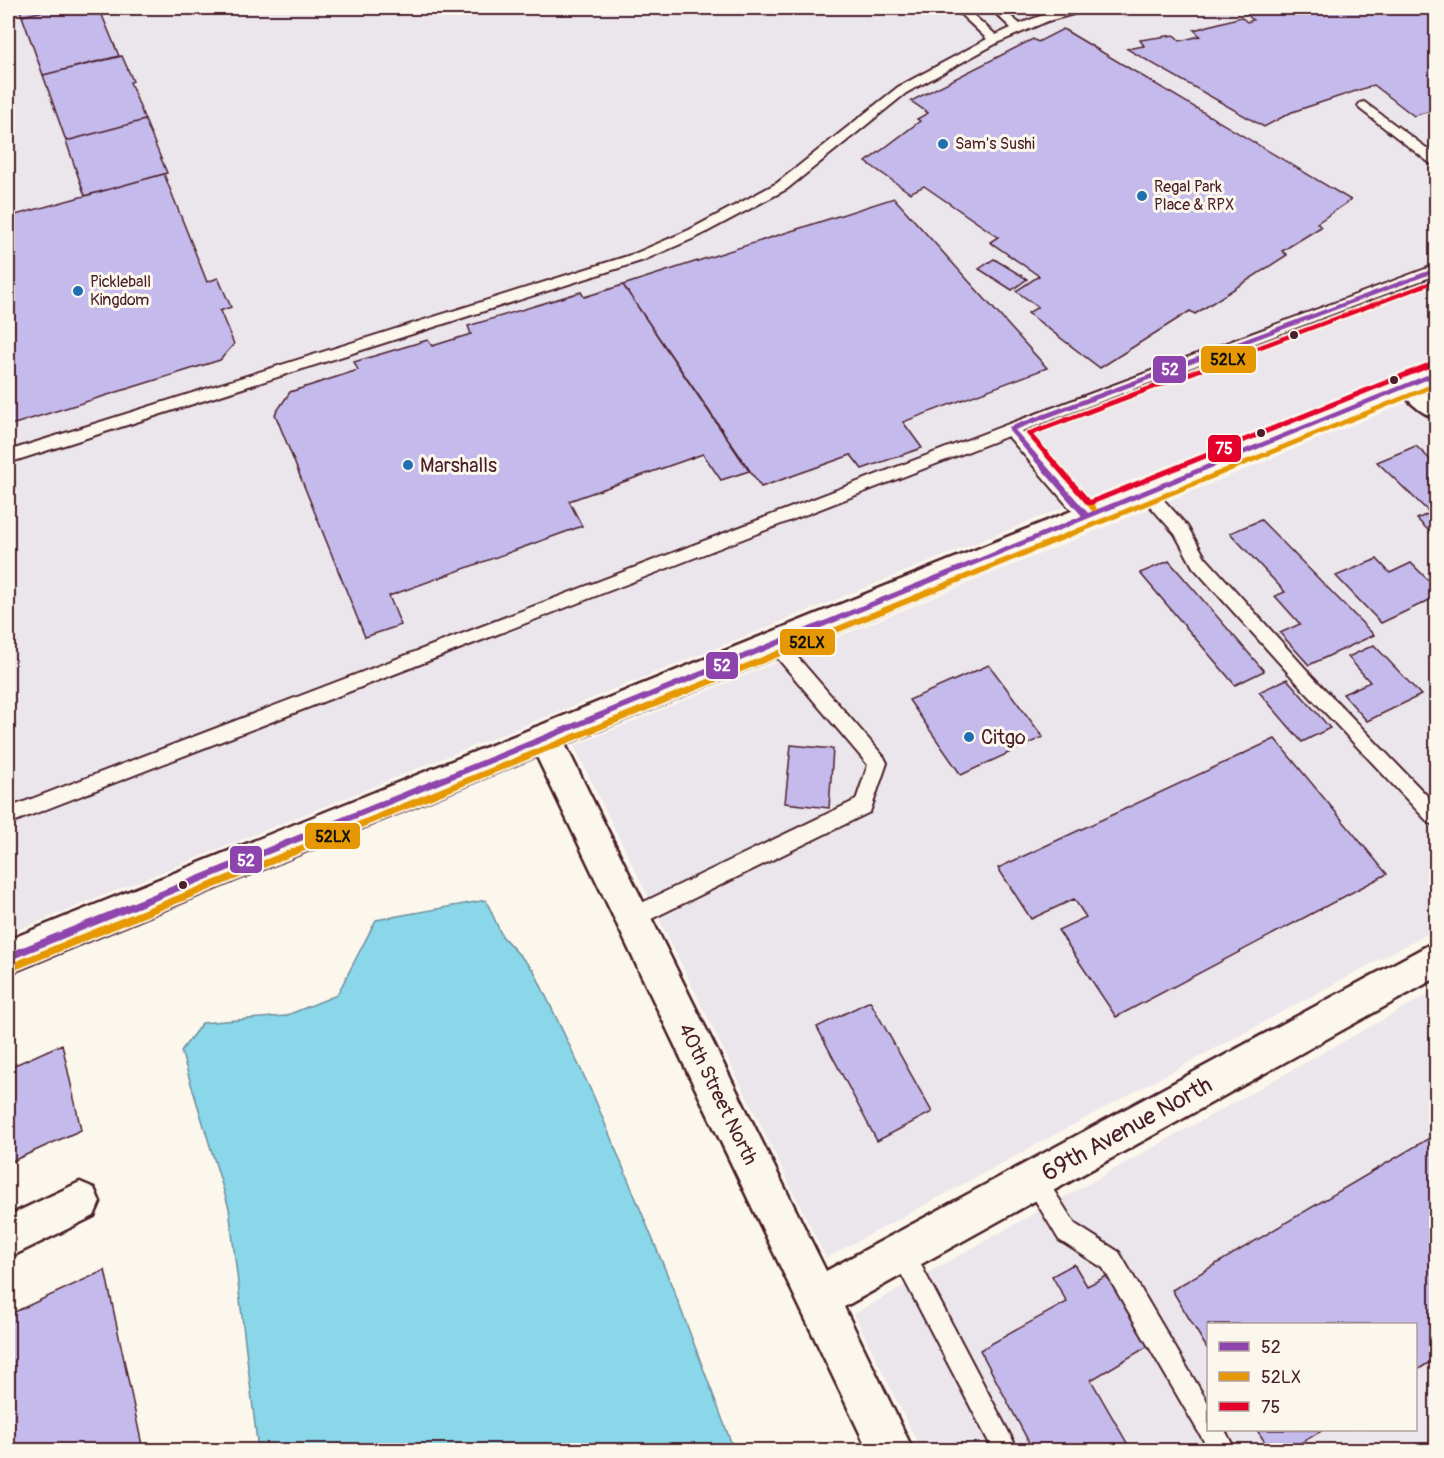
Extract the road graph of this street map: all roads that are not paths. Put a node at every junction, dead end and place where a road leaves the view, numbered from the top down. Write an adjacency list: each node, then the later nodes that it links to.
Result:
1 (958, 8): 5 (lane)
2 (995, 8): 4 (lane)
3 (1112, 8): 4 (lane)
4 (1019, 29): 5 (lane)
5 (995, 40): 13 (lane)
6 (1365, 106): 7 (lane)
7 (1437, 161)
8 (1437, 270): 12 (lane)
9 (1437, 374): 10 (street)
10 (1410, 384): 11 (street); 14 (street)
11 (1437, 408)
12 (1011, 429): 15 (lane); 18 (lane)
13 (8, 457)
14 (1148, 492): 15 (street); 19 (lane)
15 (1086, 516): 16 (street)
16 (775, 643): 17 (street); 20 (lane)
17 (545, 738): 20 (street, 40th Street North); 21 (street)
18 (8, 816)
19 (1437, 818)
20 (632, 918): 27 (street, 40th Street North)
21 (8, 957)
22 (1437, 959): 23 (street, 69th Avenue North)
23 (1034, 1180): 26 (street, 69th Avenue North); 28 (lane)
24 (80, 1202): 25 (street)
25 (8, 1237)
26 (902, 1252): 27 (street, 69th Avenue North); 31 (lane)
27 (818, 1298): 30 (street, 40th Street North)
28 (1207, 1422)
29 (1212, 1431): 32 (lane)
30 (891, 1450)
31 (1006, 1450)
32 (1223, 1450)

